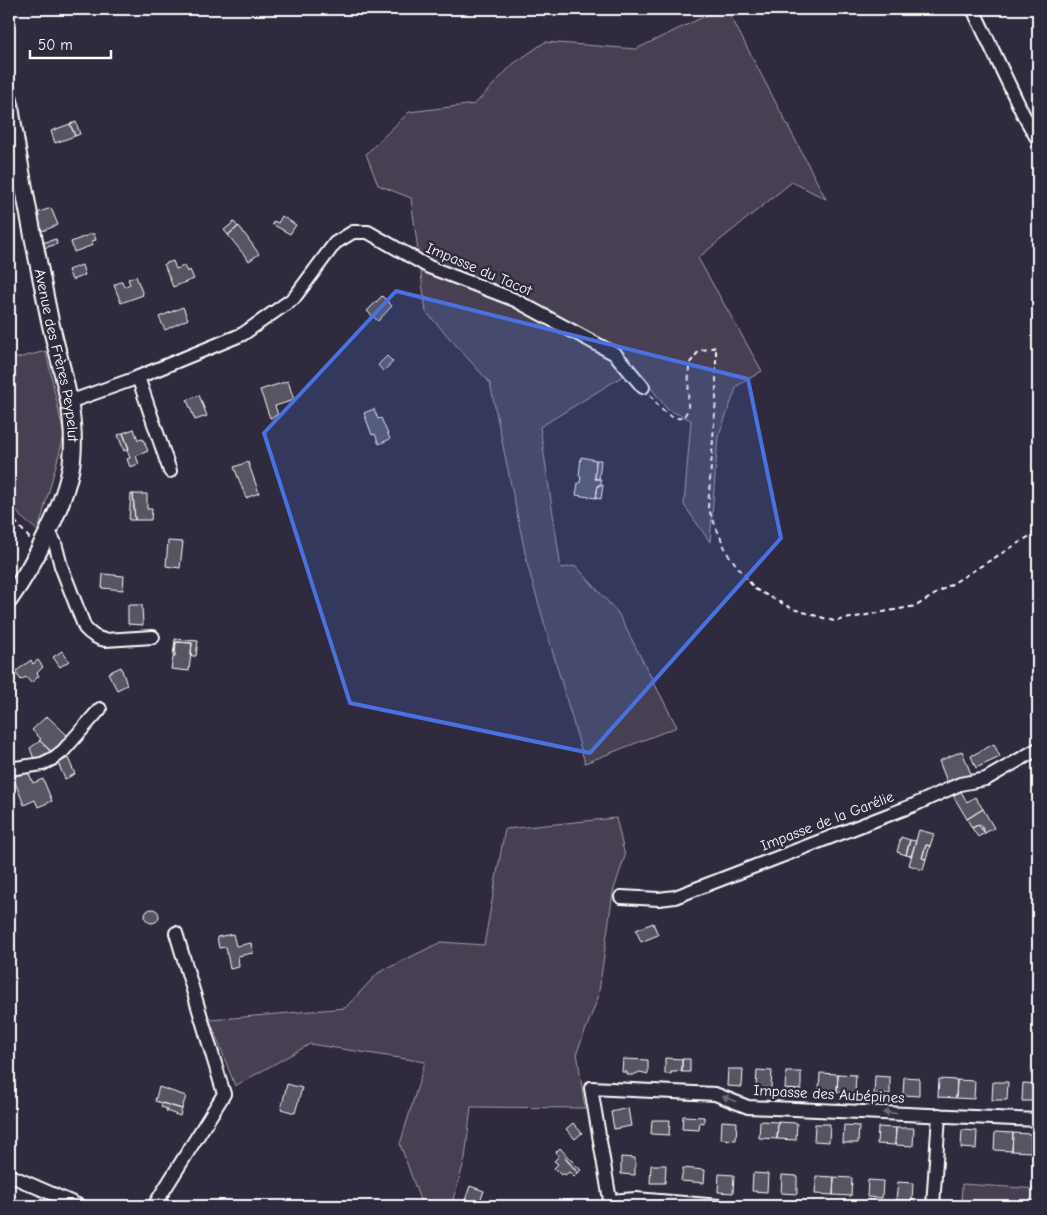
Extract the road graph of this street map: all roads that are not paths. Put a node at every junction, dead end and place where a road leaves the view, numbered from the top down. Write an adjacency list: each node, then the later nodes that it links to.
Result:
1 (973, 9): 3 (street)
2 (9, 100): 6 (main road, Avenue des Frères Peypelut)
3 (1038, 140)
4 (138, 377): 5 (street, Impasse du Tacot); 6 (street, Impasse du Tacot); 7 (street)
5 (643, 387)
6 (69, 402): 8 (main road, Avenue des Frères Peypelut)
7 (170, 471)
8 (44, 539): 9 (main road, Avenue des Frères Peypelut); 10 (street)
9 (9, 600)
10 (153, 637)
11 (100, 709): 13 (street)
12 (1038, 750): 14 (street, Impasse de la Garélie)
13 (9, 769)
14 (621, 897)
15 (176, 933): 21 (street)
16 (939, 1115): 17 (street, Impasse des Aubépines); 19 (street, Impasse des Aubépines, one-way to 19); 23 (street)
17 (1038, 1120)
18 (9, 1175): 20 (street)
19 (610, 1204): 22 (street)
20 (80, 1206)
21 (154, 1206)
22 (720, 1206)
23 (933, 1206)

